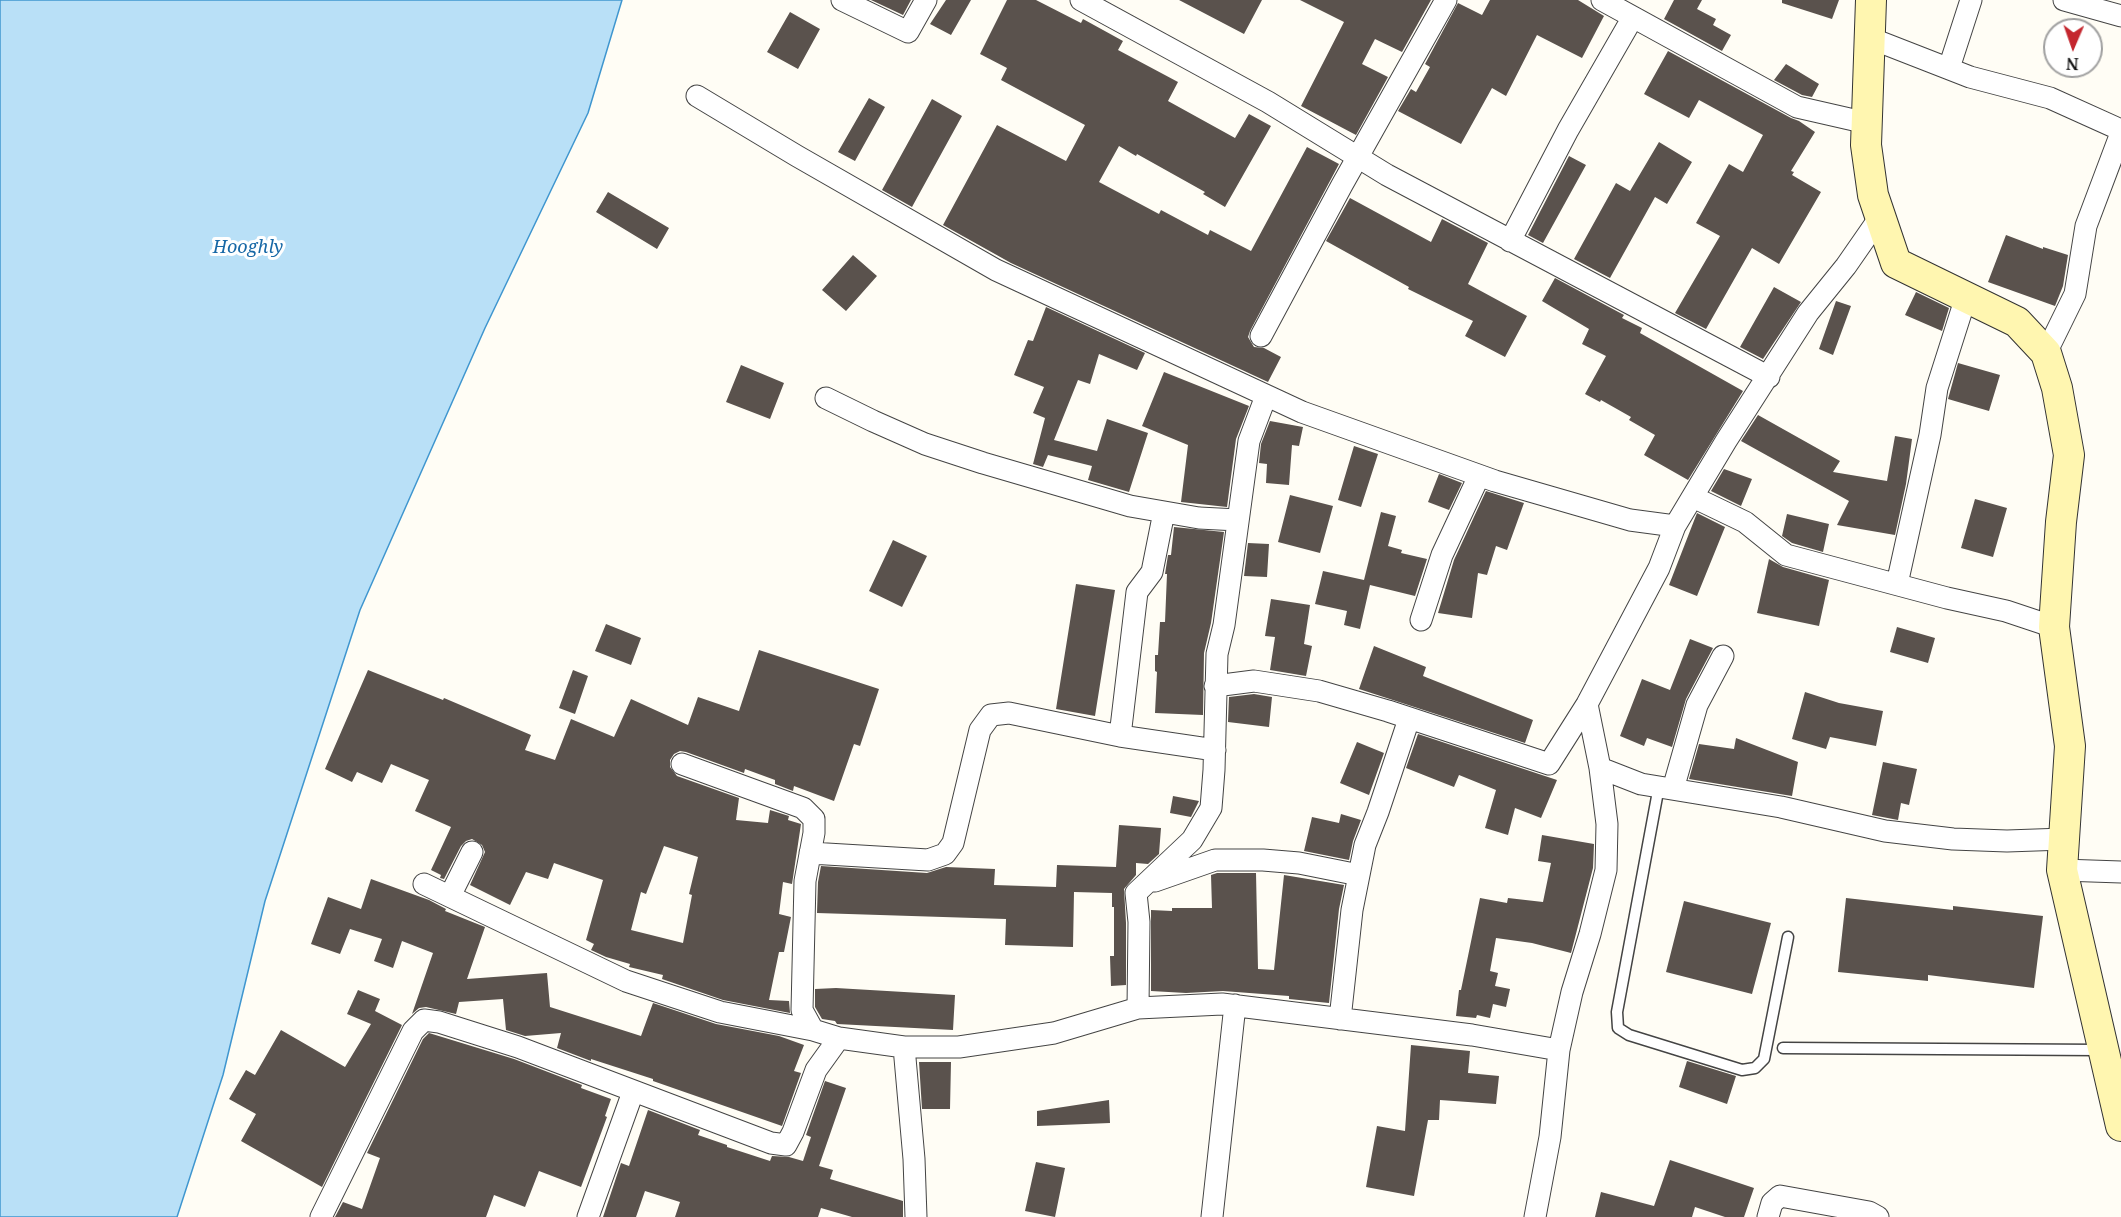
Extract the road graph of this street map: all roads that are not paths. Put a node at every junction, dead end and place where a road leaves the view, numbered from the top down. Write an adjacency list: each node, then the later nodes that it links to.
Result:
1 (842, 0): 2 (street)
2 (926, 0)
3 (1081, 0): 16 (street)
4 (1446, 0): 16 (street)
5 (1602, 0): 10 (street)
6 (1871, 0): 11 (street)
7 (1971, 0): 12 (street)
8 (2064, 0): 9 (street)
9 (2121, 16)
10 (1633, 17): 14 (street); 18 (street)
11 (1870, 38): 12 (street); 14 (street)
12 (1948, 68): 15 (street)
13 (697, 96): 23 (street)
14 (1867, 123): 17 (street)
15 (2121, 132): 21 (street)
16 (1358, 157): 18 (street); 20 (street)
17 (1880, 217): 19 (street); 22 (street)
18 (1510, 241): 22 (street)
19 (1966, 297): 21 (street); 30 (street)
20 (1261, 336)
21 (2046, 353): 32 (street)
22 (1769, 377): 26 (street)
23 (1266, 396): 25 (street); 28 (street)
24 (826, 398): 27 (street)
25 (1479, 476): 29 (street); 31 (street)
26 (1693, 497): 29 (street); 30 (street)
27 (1164, 512): 28 (street); 37 (street)
28 (1238, 520): 34 (street)
29 (1675, 526): 35 (street)
30 (1897, 584): 32 (street)
31 (1421, 620)
32 (2054, 627): 42 (street)
33 (1723, 656): 41 (street)
34 (1215, 686): 36 (street); 38 (street)
35 (1587, 704): 36 (street); 40 (street)
36 (1409, 719): 47 (street)
37 (1120, 736): 38 (street); 44 (street)
38 (1215, 750): 49 (street)
39 (682, 764): 44 (street)
40 (1600, 768): 41 (street); 59 (street)
41 (1666, 788): 42 (street); 51 (lane)
42 (2064, 839): 45 (street)
43 (472, 852): 50 (street)
44 (810, 853): 55 (street)
45 (2062, 870): 46 (street); 60 (street)
46 (2121, 872)
47 (1359, 875): 49 (street); 54 (street)
48 (424, 884): 50 (street)
49 (1145, 884): 53 (street)
50 (450, 896): 55 (street)
51 (1788, 938)
52 (1235, 1005): 53 (street); 54 (street); 66 (street)
53 (1138, 1008): 57 (street)
54 (1340, 1019): 59 (street)
55 (813, 1030): 56 (street)
56 (839, 1038): 57 (street); 61 (street)
57 (904, 1047): 65 (street)
58 (1783, 1047): 60 (lane)
59 (1559, 1050): 67 (street)
60 (2112, 1050): 62 (street)
61 (633, 1092): 63 (street); 64 (street)
62 (2121, 1126)
63 (321, 1217)
64 (588, 1217)
65 (916, 1217)
66 (1212, 1217)
67 (1535, 1217)
68 (1768, 1217): 69 (street)
69 (1878, 1217)

